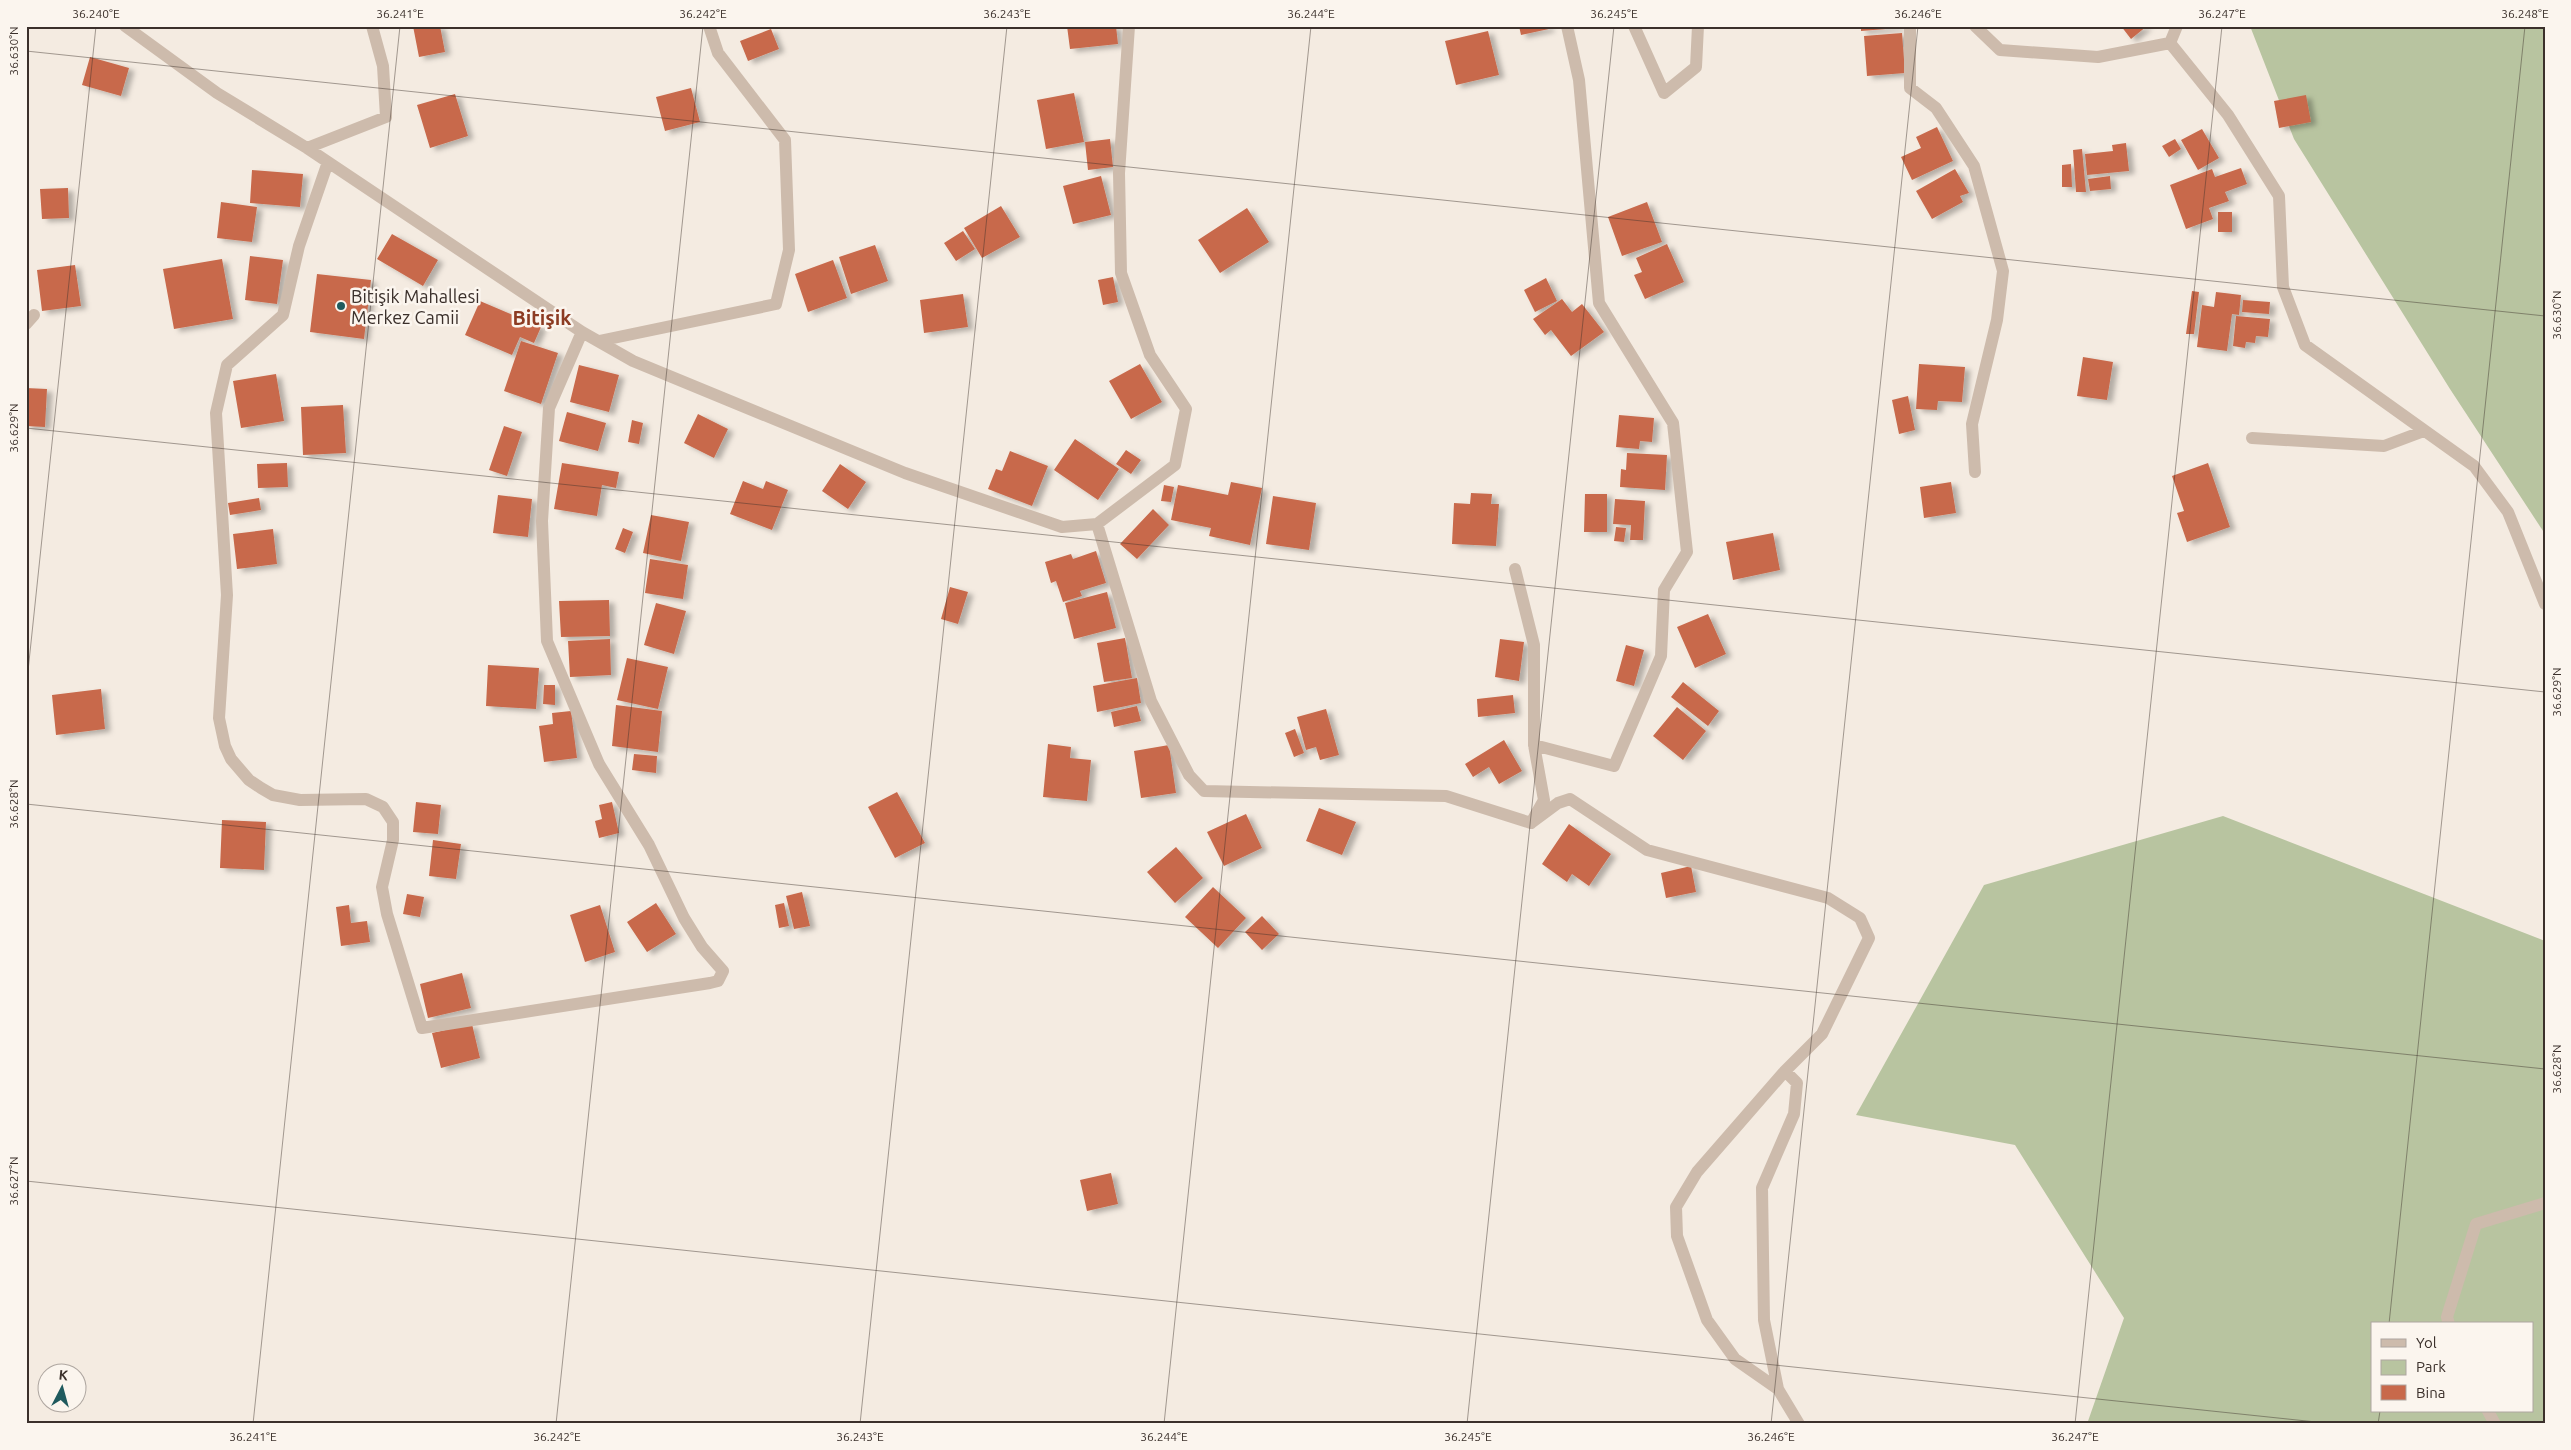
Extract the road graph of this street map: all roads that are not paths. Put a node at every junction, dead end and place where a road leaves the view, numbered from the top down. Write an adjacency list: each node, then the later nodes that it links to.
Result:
1 (125, 26): 12 (street)
2 (372, 26): 12 (street)
3 (709, 26): 15 (street)
4 (1130, 26): 19 (street)
5 (1568, 26): 22 (street)
6 (1634, 26): 7 (street)
7 (1698, 26)
8 (1910, 26): 18 (street)
9 (1975, 26): 11 (street)
10 (2177, 26): 11 (street)
11 (2170, 43): 16 (street)
12 (307, 148): 13 (street)
13 (328, 162): 14 (street); 14 (street)
14 (582, 332): 15 (street)
15 (599, 341): 19 (street)
16 (2424, 431): 17 (street); 21 (street)
17 (2252, 438)
18 (1975, 472)
19 (1097, 524): 23 (street)
20 (1515, 569): 22 (street)
21 (2545, 604)
22 (1534, 745): 23 (street)
23 (1531, 823): 24 (street)
24 (1785, 1071): 27 (street); 27 (street)
25 (2545, 1203): 26 (street)
26 (2448, 1322)
27 (1778, 1389): 29 (street)
28 (2489, 1412): 30 (street)
29 (1799, 1424)
30 (2495, 1424)

